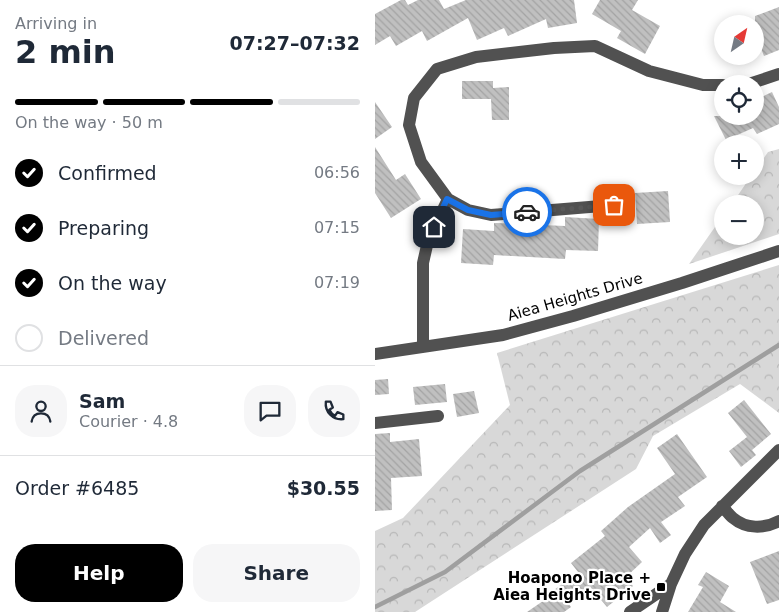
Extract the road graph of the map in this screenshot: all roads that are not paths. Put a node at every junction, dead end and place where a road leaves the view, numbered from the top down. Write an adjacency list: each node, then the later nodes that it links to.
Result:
1 (779, 74): 2 (street)
2 (764, 79)
3 (714, 86): 4 (street)
4 (447, 199): 5 (street); 7 (street)
5 (614, 205)
6 (779, 251): 7 (street, Aiea Heights Drive)
7 (423, 347): 8 (street, Aiea Heights Drive)
8 (375, 354)
9 (438, 416): 10 (street)
10 (375, 423)
11 (779, 450): 12 (street)
12 (722, 506): 13 (street); 14 (street)
13 (779, 522)
14 (671, 584): 15 (street); 16 (street)
15 (630, 612)
16 (662, 612)

